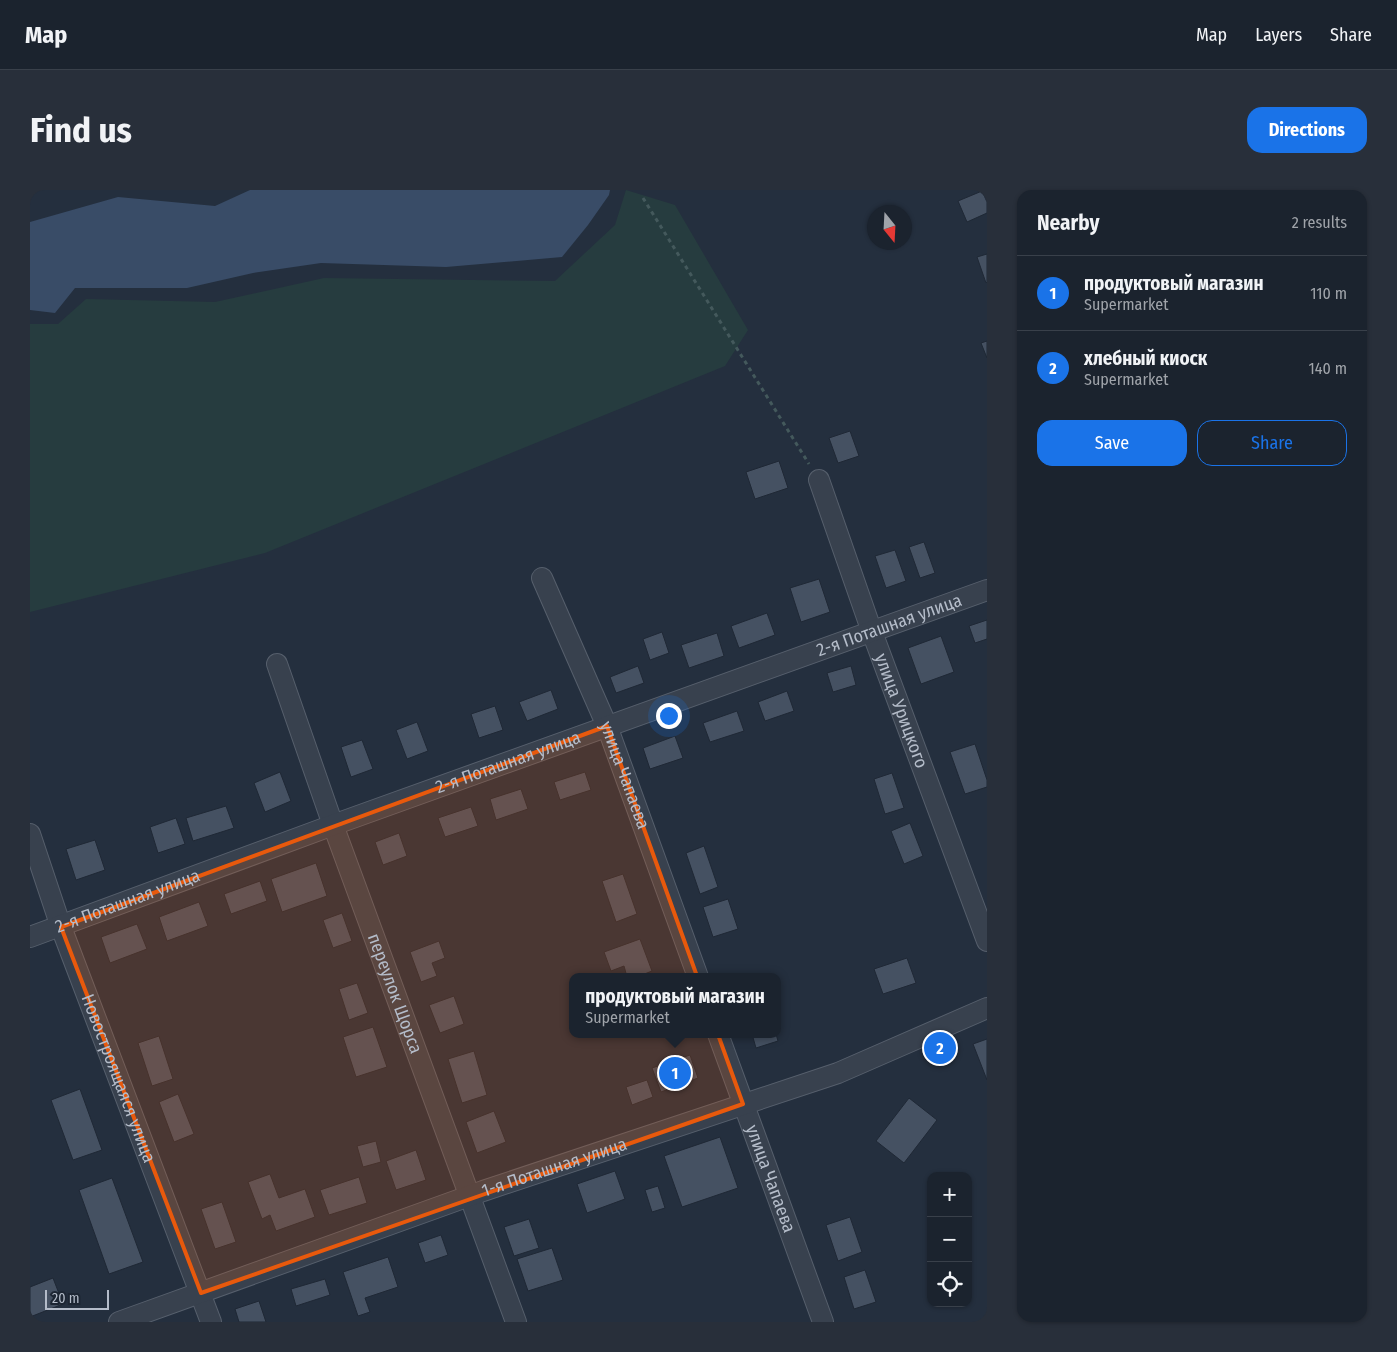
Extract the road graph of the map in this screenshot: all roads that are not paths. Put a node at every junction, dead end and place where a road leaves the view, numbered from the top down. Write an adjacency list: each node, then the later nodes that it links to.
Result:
1 (819, 480): 4 (street, улица Урицкого)
2 (542, 578): 6 (street, улица Чапаева)
3 (987, 590): 4 (street, 2-я Поташная улица)
4 (872, 632): 6 (street, 2-я Поташная улица); 11 (street, улица Урицкого)
5 (277, 664): 7 (street, переулок Щорса)
6 (607, 726): 7 (street, 2-я Поташная улица); 12 (street, улица Чапаева)
7 (333, 825): 9 (street, 2-я Поташная улица); 16 (street, переулок Щорса)
8 (30, 834): 9 (street, Новостроящаяся улица)
9 (61, 927): 10 (street, 2-я Поташная улица); 17 (street, Новостроящаяся улица)
10 (30, 937)
11 (987, 941)
12 (697, 973)
13 (987, 1008): 15 (street, 1-я Поташная улица)
14 (719, 1038): 15 (street, улица Чапаева)
15 (743, 1104): 16 (street, 1-я Поташная улица); 21 (street, улица Чапаева)
16 (469, 1196): 17 (street, 1-я Поташная улица); 20 (street, переулок Щорса)
17 (201, 1293): 18 (street, 1-я Поташная улица); 19 (street, Новостроящаяся улица)
18 (120, 1322)
19 (211, 1322)
20 (516, 1322)
21 (823, 1322)

